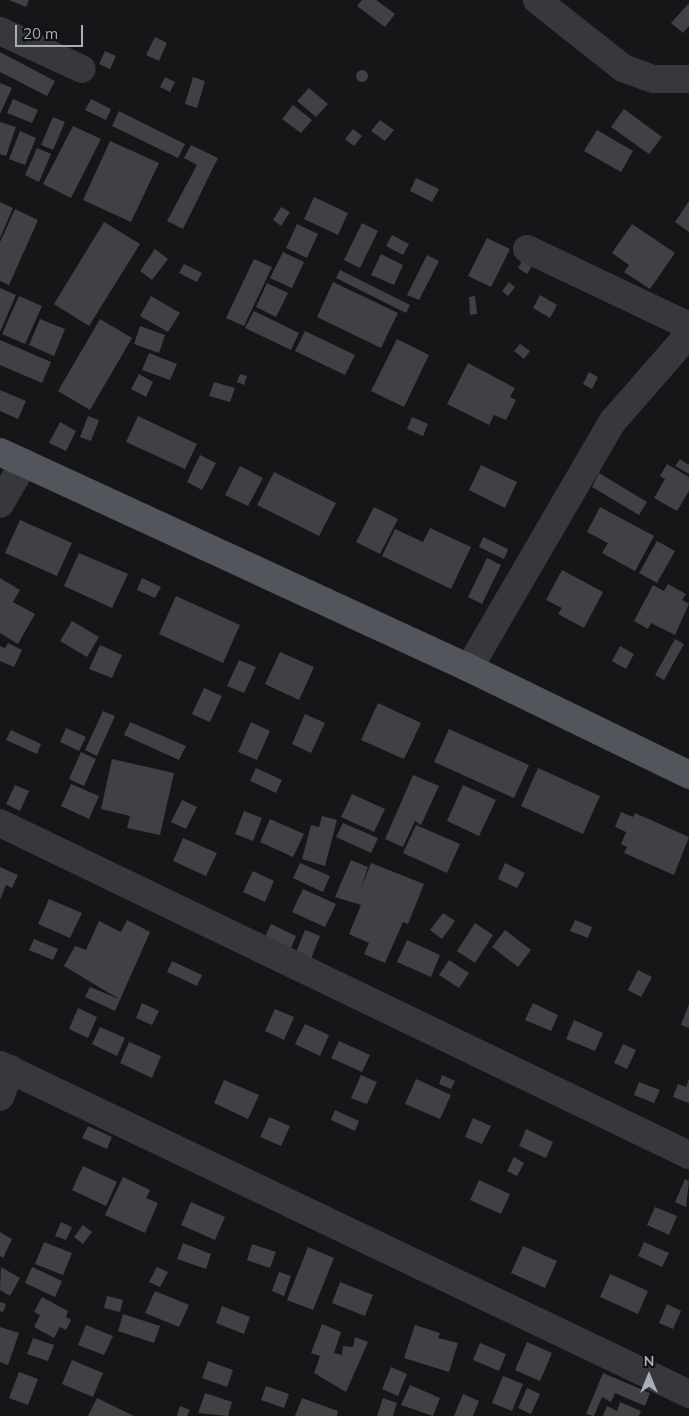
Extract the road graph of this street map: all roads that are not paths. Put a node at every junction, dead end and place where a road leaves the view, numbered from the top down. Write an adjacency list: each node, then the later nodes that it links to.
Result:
1 (537, 0): 4 (street)
2 (0, 31): 3 (street)
3 (82, 69)
4 (689, 79)
5 (527, 249): 6 (street)
6 (689, 326)
7 (689, 334): 10 (street)
8 (12, 457): 9 (street); 10 (main road)
9 (0, 504)
10 (469, 668): 11 (main road)
11 (689, 774)
12 (0, 823): 15 (street)
13 (5, 1067): 14 (street); 16 (street)
14 (0, 1097)
15 (689, 1155)
16 (689, 1394)

